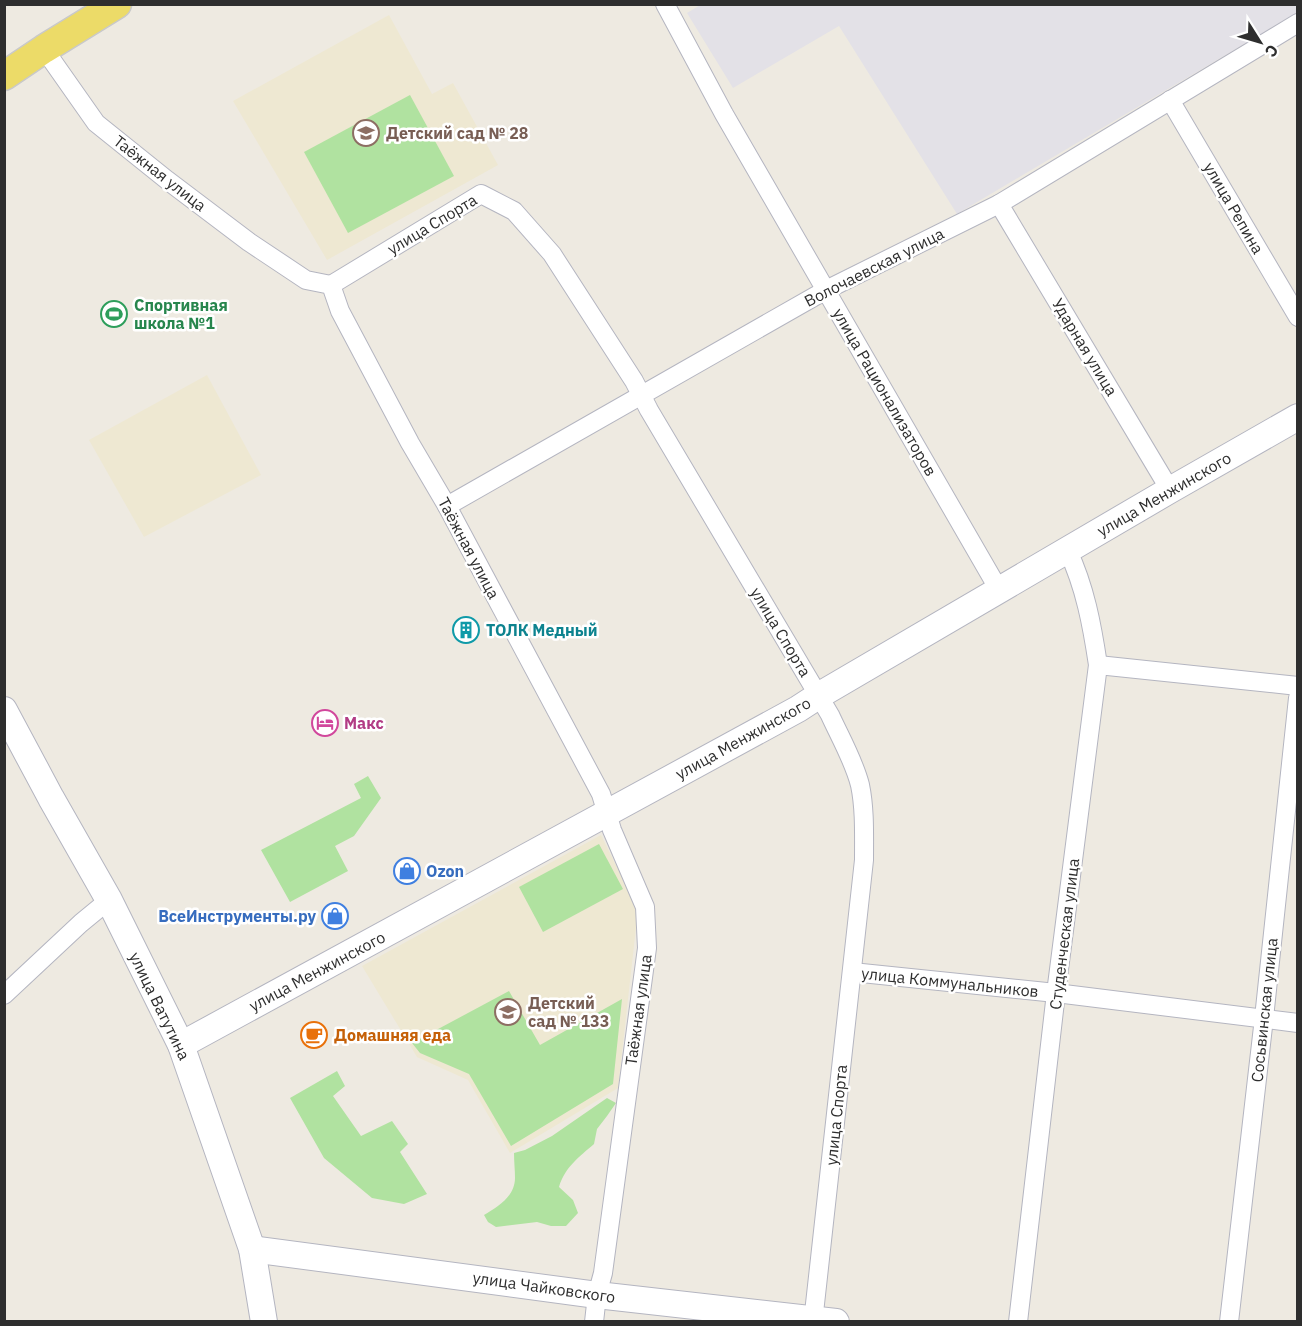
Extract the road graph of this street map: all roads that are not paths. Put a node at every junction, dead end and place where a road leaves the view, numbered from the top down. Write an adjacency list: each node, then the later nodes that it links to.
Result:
1 (117, 4): 4 (main road)
2 (664, 4): 9 (street, улица Рационализаторов)
3 (1298, 23): 6 (street, Волочаевская улица)
4 (44, 49): 5 (main road); 8 (street, Таёжная улица)
5 (4, 76)
6 (1170, 100): 7 (street, Волочаевская улица); 10 (street, улица Репина)
7 (999, 204): 9 (street, Волочаевская улица); 13 (street, Ударная улица)
8 (331, 285): 11 (street, улица Спорта); 14 (street, Таёжная улица)
9 (826, 290): 11 (street, Волочаевская улица); 16 (street, улица Рационализаторов)
10 (1298, 317)
11 (641, 395): 14 (street, Волочаевская улица); 19 (street, улица Спорта)
12 (1298, 417): 13 (street, улица Менжинского)
13 (1170, 490): 15 (street, улица Менжинского)
14 (447, 506): 22 (street, Таёжная улица)
15 (1068, 551): 16 (street, улица Менжинского); 17 (street, Студенческая улица)
16 (999, 590): 19 (street, улица Менжинского)
17 (1098, 665): 18 (street); 25 (street, Студенческая улица)
18 (1298, 686)
19 (818, 696): 22 (street, улица Менжинского); 24 (street, улица Спорта)
20 (1298, 698): 27 (street, Сосьвинская улица)
21 (4, 710): 23 (street, улица Ватутина)
22 (608, 813): 29 (street, улица Менжинского); 31 (street, Таёжная улица)
23 (109, 900): 26 (street); 29 (street, улица Ватутина)
24 (852, 972): 25 (street, улица Коммунальников); 32 (street, улица Спорта)
25 (1056, 993): 27 (street, улица Коммунальников); 35 (street, Студенческая улица)
26 (4, 995)
27 (1263, 1018): 28 (street, улица Коммунальников); 36 (street, Сосьвинская улица)
28 (1298, 1023)
29 (181, 1044): 30 (street, улица Ватутина)
30 (252, 1249): 31 (street, улица Чайковского); 33 (street, улица Ватутина)
31 (597, 1295): 32 (street, улица Чайковского); 34 (street, Таёжная улица)
32 (821, 1321)
33 (264, 1322)
34 (594, 1322)
35 (1018, 1322)
36 (1229, 1322)

